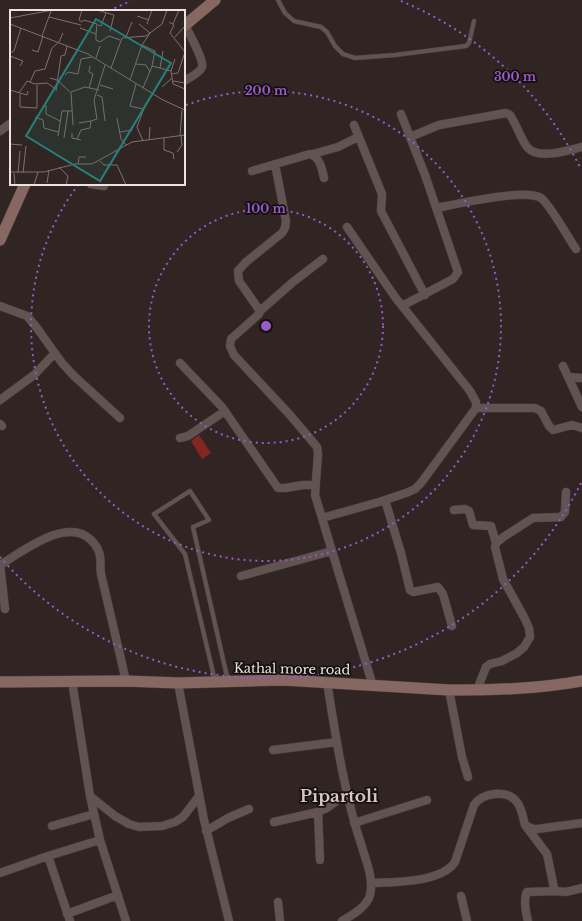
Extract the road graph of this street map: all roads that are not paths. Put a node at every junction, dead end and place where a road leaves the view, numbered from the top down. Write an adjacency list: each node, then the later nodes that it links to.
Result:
1 (215, 0): 4 (main road)
2 (278, 0): 3 (lane)
3 (474, 22)
4 (185, 25)
5 (185, 28): 6 (street)
6 (185, 80)
7 (401, 114): 12 (street)
8 (10, 124): 10 (street)
9 (354, 125): 11 (street)
10 (0, 132)
11 (358, 136): 14 (street); 26 (street)
12 (410, 137): 13 (street); 21 (street)
13 (582, 147)
14 (313, 154): 15 (street); 17 (street)
15 (275, 164): 16 (street); 29 (street)
16 (252, 171)
17 (324, 178)
18 (25, 185): 23 (main road)
19 (98, 185): 20 (street)
20 (104, 186)
21 (437, 208): 24 (street); 26 (street)
22 (347, 227): 28 (street)
23 (0, 240)
24 (576, 249)
25 (323, 259): 29 (street)
26 (425, 294): 28 (street)
27 (0, 306): 30 (street)
28 (402, 306): 37 (street)
29 (260, 311): 42 (street)
30 (55, 353): 35 (street); 39 (street)
31 (180, 363): 38 (street)
32 (563, 366): 33 (street)
33 (568, 377): 34 (street); 36 (street)
34 (582, 378)
35 (0, 400)
36 (582, 407)
37 (476, 408): 40 (street); 44 (street)
38 (225, 411): 41 (street); 42 (street)
39 (120, 418)
40 (582, 428)
41 (180, 438)
42 (316, 486): 46 (street)
43 (566, 492): 47 (street)
44 (385, 500): 46 (street); 52 (street)
45 (454, 510): 47 (street)
46 (322, 518): 48 (street)
47 (496, 543): 63 (street)
48 (332, 551): 50 (street); 61 (street)
49 (0, 564): 51 (street); 54 (street)
50 (241, 576)
51 (5, 609)
52 (452, 626)
53 (72, 681): 54 (main road, Kathal more road); 56 (main road, Kathal more road); 68 (street)
54 (126, 681): 60 (main road, Kathal more road)
55 (582, 681): 63 (main road, Kathal more road)
56 (0, 682)
57 (215, 682): 58 (main road, Kathal more road); 58 (lane); 60 (main road, Kathal more road)
58 (228, 682): 59 (main road, Kathal more road)
59 (327, 682): 61 (main road, Kathal more road); 64 (street)
60 (178, 683): 69 (street)
61 (373, 686): 62 (main road, Kathal more road)
62 (449, 690): 63 (main road, Kathal more road); 66 (street)
63 (477, 690)
64 (337, 742): 65 (street); 67 (street)
65 (274, 750)
66 (468, 777)
67 (346, 793): 72 (street); 75 (street)
68 (90, 796): 69 (street); 73 (street)
69 (199, 796): 79 (street)
70 (427, 800): 75 (street)
71 (249, 809): 79 (street)
72 (318, 812): 74 (street); 82 (street)
73 (94, 814): 78 (street); 80 (street)
74 (274, 822)
75 (354, 823): 84 (street)
76 (582, 823): 77 (street)
77 (525, 825): 84 (street); 86 (street)
78 (52, 826)
79 (206, 831): 93 (street)
80 (100, 840): 81 (street); 87 (street)
81 (48, 856): 83 (street); 90 (street)
82 (320, 860)
83 (0, 873)
84 (371, 883): 91 (street)
85 (582, 888): 86 (street)
86 (556, 891): 96 (street)
87 (118, 895): 90 (street); 92 (street)
88 (461, 896): 95 (street)
89 (278, 902): 94 (street)
90 (69, 918)
91 (344, 920)
92 (126, 921)
93 (229, 921)
94 (280, 921)
95 (467, 921)
96 (528, 921)

